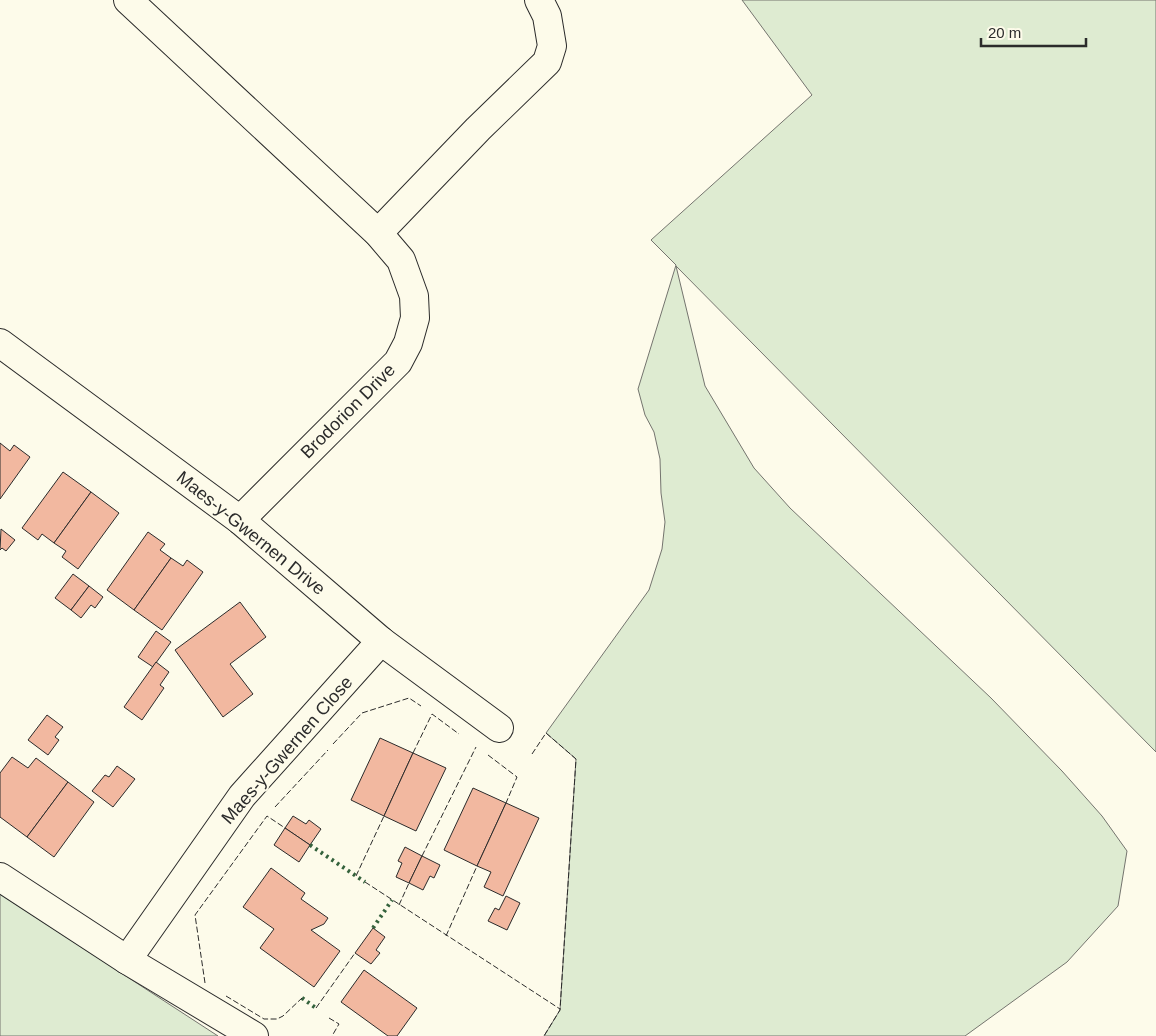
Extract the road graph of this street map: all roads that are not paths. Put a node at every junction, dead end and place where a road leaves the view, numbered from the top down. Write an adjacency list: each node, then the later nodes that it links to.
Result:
1 (128, 0): 3 (street, Brodorion Drive)
2 (539, 0): 3 (street)
3 (378, 233): 5 (street, Brodorion Drive)
4 (0, 343): 5 (street, Maes-y-Gwernen Drive)
5 (240, 520): 6 (street, Maes-y-Gwernen Drive)
6 (381, 641): 7 (street, Maes-y-Gwernen Drive); 9 (street, Maes-y-Gwernen Close)
7 (498, 728)
8 (0, 877): 9 (street)
9 (127, 960): 10 (street)
10 (254, 1036)

